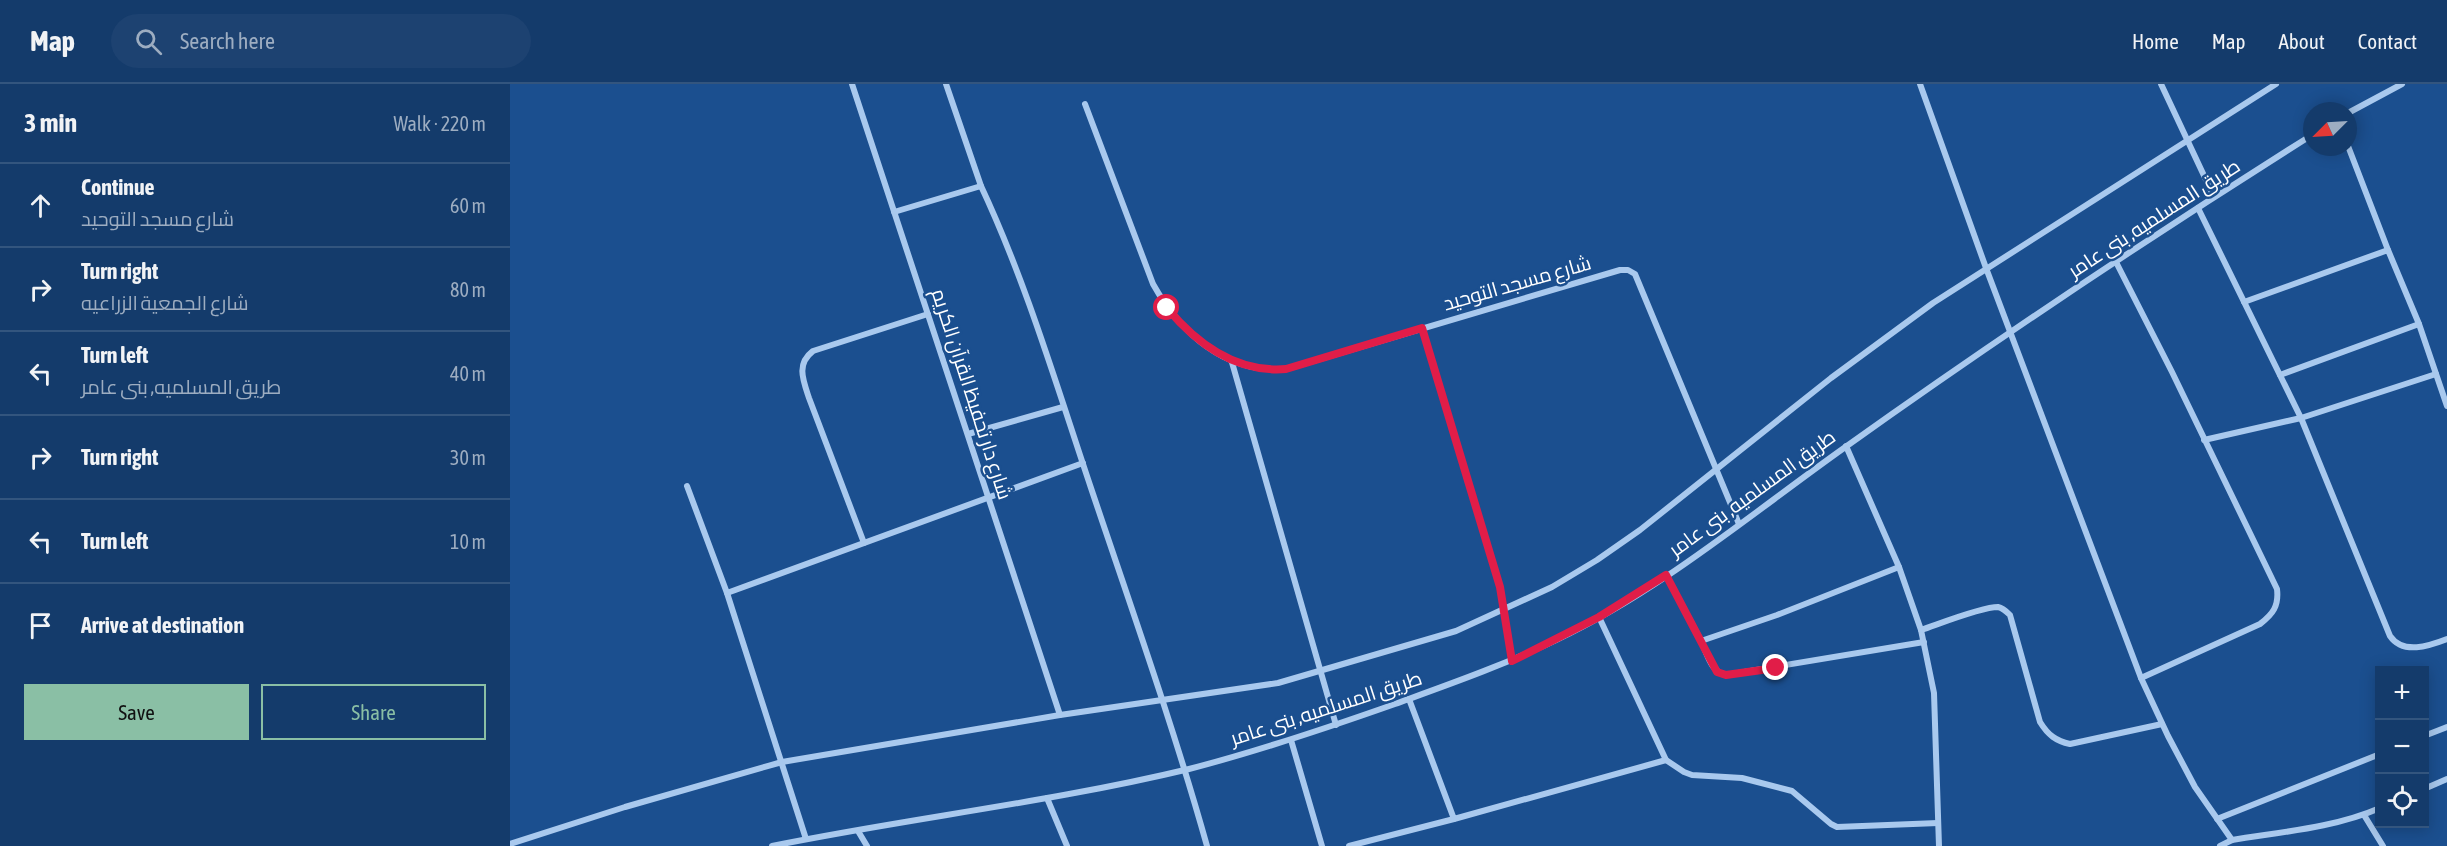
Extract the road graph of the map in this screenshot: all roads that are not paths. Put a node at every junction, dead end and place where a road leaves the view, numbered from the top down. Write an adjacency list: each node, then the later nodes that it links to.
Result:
1 (852, 84): 15 (street, شارع دار تحفيظ القرآن الكريم)
2 (946, 84): 12 (street)
3 (1920, 84): 18 (street)
4 (2161, 84): 9 (street)
5 (2276, 84): 9 (street)
6 (2402, 84): 8 (street)
7 (1085, 104): 24 (street, شارع مسجد التوحيد)
8 (2357, 108)
9 (2186, 141): 13 (street); 18 (street)
10 (2303, 141): 13 (street, طريق المسلميه, بنى عامر)
11 (2352, 156): 16 (street)
12 (981, 186): 15 (street); 28 (street)
13 (2214, 197): 14 (street, طريق المسلميه, بنى عامر)
14 (2198, 208): 17 (street, طريق المسلميه, بنى عامر); 19 (street)
15 (894, 212): 20 (street, شارع دار تحفيظ القرآن الكريم)
16 (2388, 250): 19 (street); 21 (street)
17 (2116, 262): 23 (street, طريق المسلميه, بنى عامر); 31 (street)
18 (1986, 268): 23 (street); 34 (street)
19 (2244, 302): 26 (street)
20 (928, 314): 30 (street, شارع دار تحفيظ القرآن الكريم); 38 (street)
21 (2419, 324): 25 (street); 26 (street)
22 (1422, 328): 24 (street, شارع مسجد التوحيد); 34 (street, شارع مسجد التوحيد); 42 (street)
23 (2011, 333): 32 (street, طريق المسلميه, بنى عامر); 50 (street)
24 (1231, 359): 49 (street)
25 (2436, 374): 27 (street); 29 (street)
26 (2280, 375): 29 (street)
27 (2447, 405)
28 (1063, 407): 30 (street); 33 (street)
29 (2301, 418): 31 (street); 45 (street)
30 (968, 434): 36 (street, شارع دار تحفيظ القرآن الكريم)
31 (2204, 440): 50 (street)
32 (1846, 446): 37 (street, طريق المسلميه, بنى عامر); 39 (street)
33 (1083, 463): 36 (street); 52 (street)
34 (1716, 468): 37 (street, شارع مسجد التوحيد); 42 (street)
35 (687, 486): 41 (street)
36 (989, 498): 38 (street); 53 (street, شارع دار تحفيظ القرآن الكريم)
37 (1739, 524): 40 (street, طريق المسلميه, بنى عامر)
38 (864, 543): 41 (street)
39 (1899, 567): 44 (street); 46 (street)
40 (1666, 575): 43 (street, طريق المسلميه, بنى عامر); 46 (street)
41 (727, 593): 61 (street)
42 (1504, 610): 48 (street); 49 (street)
43 (1599, 617): 48 (street, طريق المسلميه, بنى عامر); 60 (street)
44 (1921, 630): 47 (street); 54 (street)
45 (2447, 639)
46 (1701, 641): 47 (street)
47 (1924, 642): 70 (street)
48 (1512, 661): 51 (street, طريق المسلميه, بنى عامر)
49 (1320, 671): 52 (street); 55 (street)
50 (2141, 678): 54 (street)
51 (1409, 699): 55 (street, طريق المسلميه, بنى عامر); 68 (street)
52 (1162, 700): 53 (street); 62 (street)
53 (1060, 715): 61 (street)
54 (2162, 724): 69 (street)
55 (1336, 725): 58 (street, طريق المسلميه, بنى عامر)
56 (2447, 727): 57 (street)
57 (2429, 734)
58 (1291, 740): 62 (street, طريق المسلميه, بنى عامر); 79 (street)
59 (2375, 756): 69 (street)
60 (1666, 760): 68 (street); 70 (street)
61 (782, 762): 72 (street); 74 (street)
62 (1186, 770): 65 (street, طريق المسلميه, بنى عامر); 78 (street)
63 (2447, 779): 64 (street)
64 (2429, 787)
65 (1047, 798): 71 (street, طريق المسلميه, بنى عامر); 77 (street)
66 (2375, 810): 67 (street)
67 (2364, 815): 73 (street); 83 (street)
68 (1454, 819): 80 (street)
69 (2217, 819): 73 (street)
70 (1938, 823): 81 (street)
71 (858, 831): 72 (street, طريق المسلميه, بنى عامر); 76 (street)
72 (806, 839): 75 (street, طريق المسلميه, بنى عامر)
73 (2232, 840): 82 (street)
74 (510, 843)
75 (772, 846)
76 (867, 846)
77 (1067, 846)
78 (1207, 846)
79 (1322, 846)
80 (1349, 846)
81 (1939, 846)
82 (2220, 846)
83 (2383, 846)

